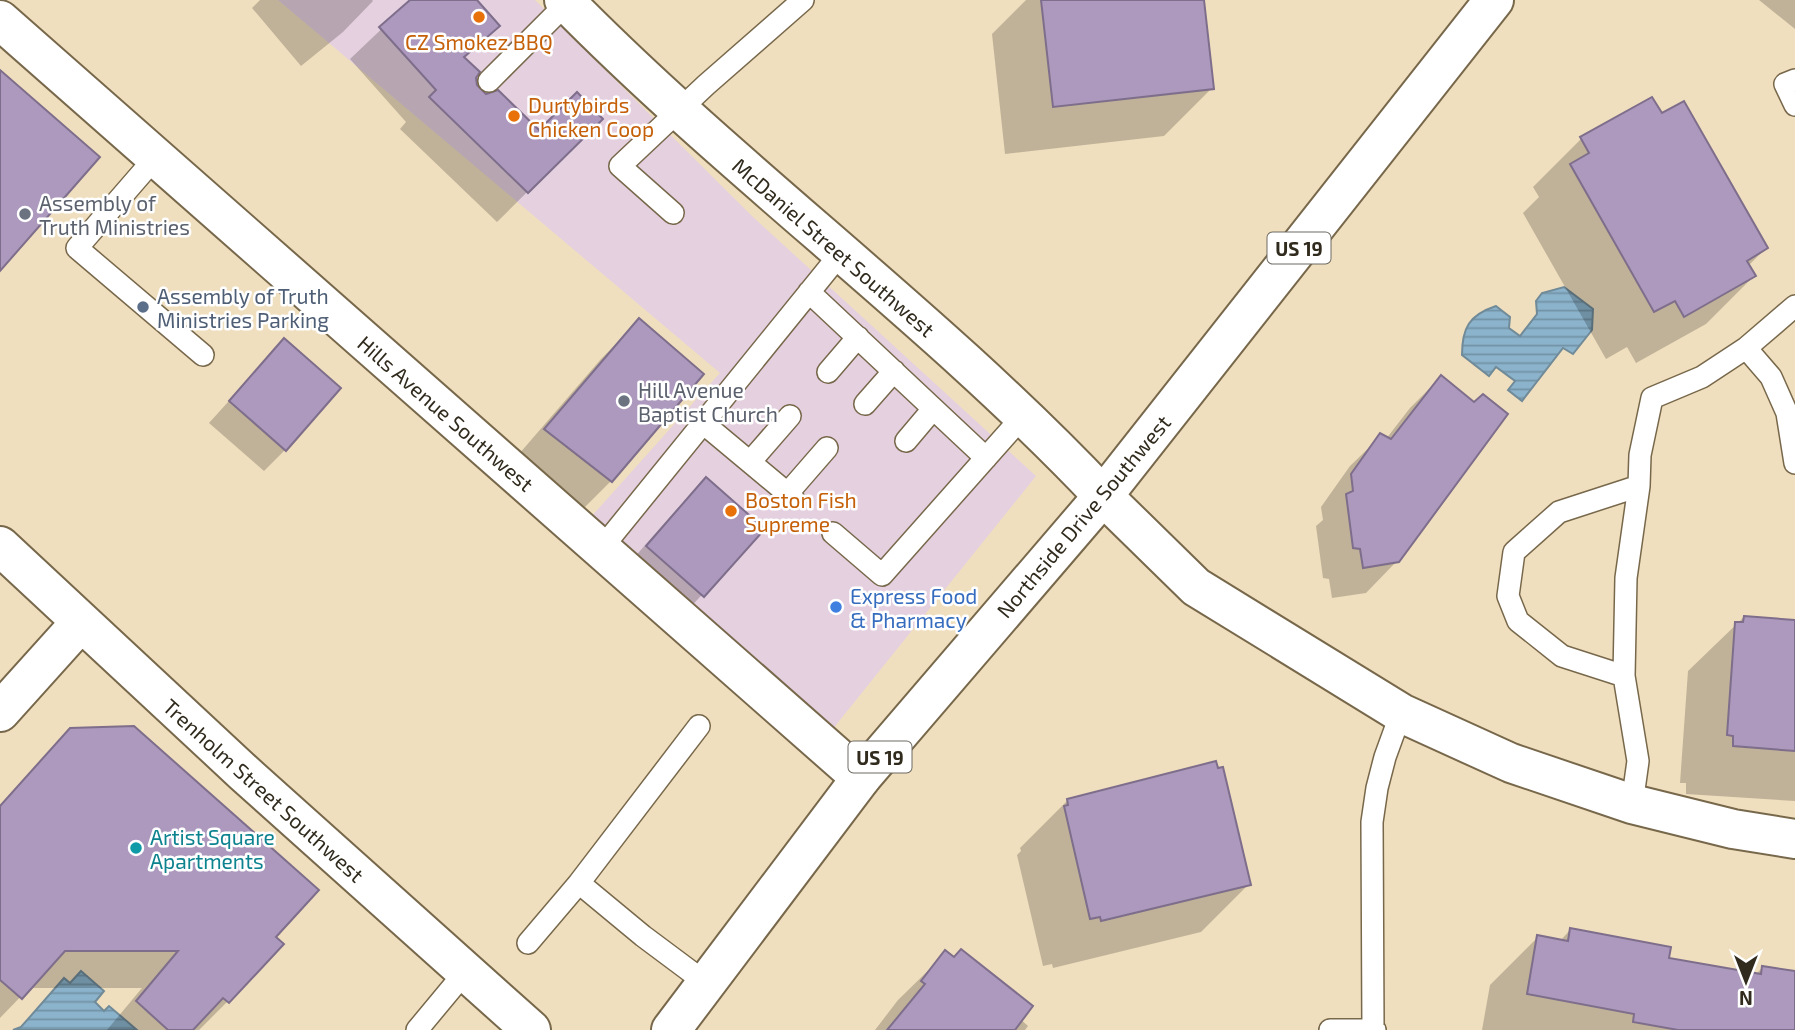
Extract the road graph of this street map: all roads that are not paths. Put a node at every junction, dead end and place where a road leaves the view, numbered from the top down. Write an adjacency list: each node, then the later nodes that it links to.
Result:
1 (803, 0): 8 (lane)
2 (1494, 0): 30 (street, Northside Drive Southwest / US 19)
3 (566, 2): 6 (lane); 8 (street, McDaniel Street Southwest)
4 (0, 20): 9 (street, Hills Avenue Southwest)
5 (1795, 80): 7 (lane)
6 (489, 81)
7 (1795, 105)
8 (679, 111): 10 (lane); 11 (street, McDaniel Street Southwest)
9 (155, 158): 16 (lane); 33 (street, Hills Avenue Southwest)
10 (673, 213)
11 (841, 253): 12 (lane); 21 (street, McDaniel Street Southwest)
12 (809, 292): 14 (lane); 23 (lane)
13 (1795, 306): 15 (lane)
14 (858, 337): 17 (lane); 18 (lane)
15 (1746, 348): 28 (lane); 29 (lane)
16 (202, 355)
17 (828, 372)
18 (894, 372): 19 (lane); 20 (lane)
19 (865, 404)
20 (933, 409): 24 (lane); 26 (lane)
21 (1024, 415): 26 (lane); 30 (street, McDaniel Street Southwest)
22 (790, 416): 27 (lane)
23 (703, 422): 27 (lane); 33 (lane)
24 (906, 441)
25 (827, 448): 27 (lane)
26 (986, 457): 31 (lane)
27 (750, 462)
28 (1795, 463)
29 (1639, 486): 35 (lane); 35 (lane)
30 (1102, 496): 37 (street, McDaniel Street Southwest); 39 (street, Northside Drive Southwest / US 19)
31 (833, 533)
32 (0, 546): 34 (street, Trenholm Street Southwest)
33 (601, 549): 39 (street, Hills Avenue Southwest)
34 (81, 622): 36 (street); 44 (street, Trenholm Street Southwest)
35 (1624, 676): 40 (lane)
36 (0, 712)
37 (1401, 713): 40 (street, McDaniel Street Southwest); 46 (lane)
38 (699, 726): 42 (lane)
39 (861, 778): 45 (street, Northside Drive Southwest / US 19)
40 (1632, 804): 41 (street, McDaniel Street Southwest)
41 (1795, 839)
42 (579, 883): 43 (lane); 45 (lane)
43 (528, 943)
44 (466, 971): 47 (lane); 48 (street, Trenholm Street Southwest)
45 (706, 983): 49 (street, Northside Drive Southwest / US 19)
46 (1374, 1029): 50 (lane)
47 (417, 1030)
48 (531, 1030)
49 (671, 1030)
50 (1330, 1030)

